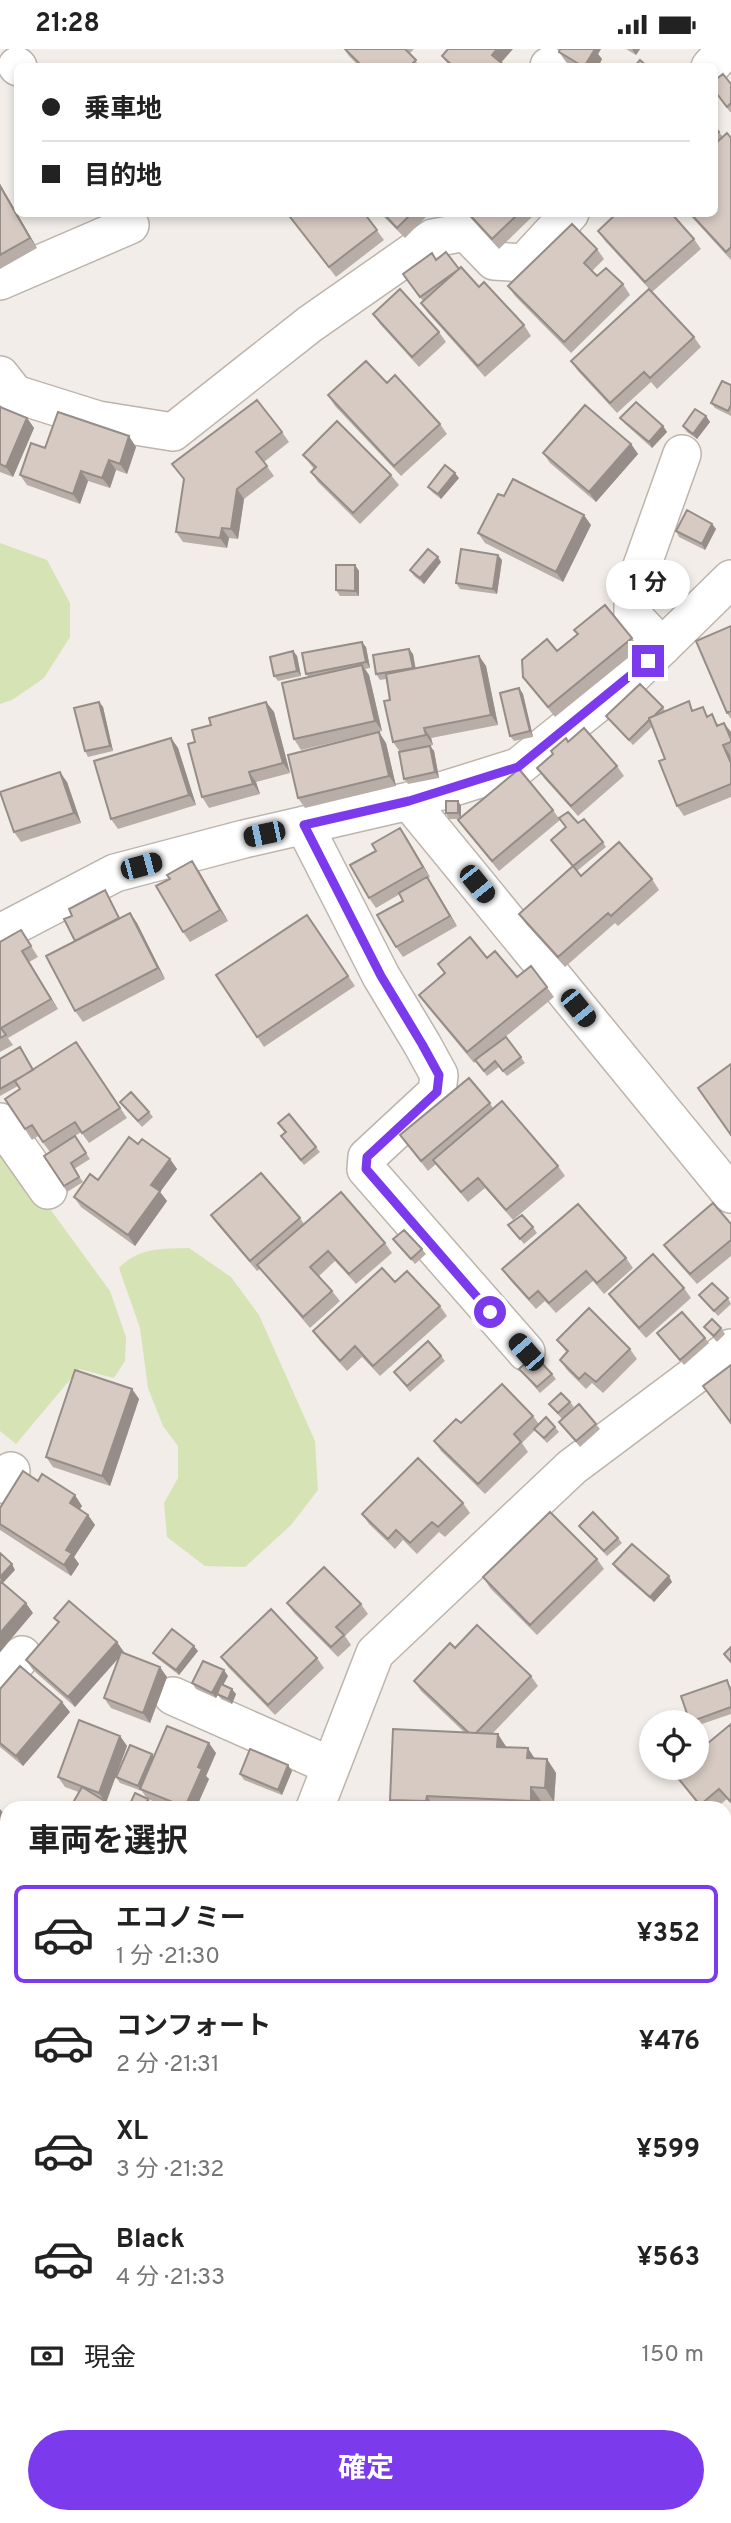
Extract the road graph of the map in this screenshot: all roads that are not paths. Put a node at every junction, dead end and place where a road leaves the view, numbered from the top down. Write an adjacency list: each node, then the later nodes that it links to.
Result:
1 (726, 49): 2 (street)
2 (714, 63)
3 (566, 217): 4 (street)
4 (449, 223): 8 (street)
5 (130, 225): 6 (street)
6 (88, 227): 7 (street)
7 (0, 281)
8 (0, 375)
9 (682, 454): 11 (street)
10 (731, 579): 11 (street)
11 (662, 647): 12 (street)
12 (409, 801): 13 (street); 17 (street)
13 (304, 825): 14 (street); 19 (street)
14 (0, 933)
15 (0, 1122): 16 (street)
16 (48, 1191)
17 (731, 1194)
18 (731, 1348): 21 (street)
19 (526, 1352)
20 (173, 1696): 21 (street)
21 (331, 1766): 22 (street)
22 (318, 1801)

